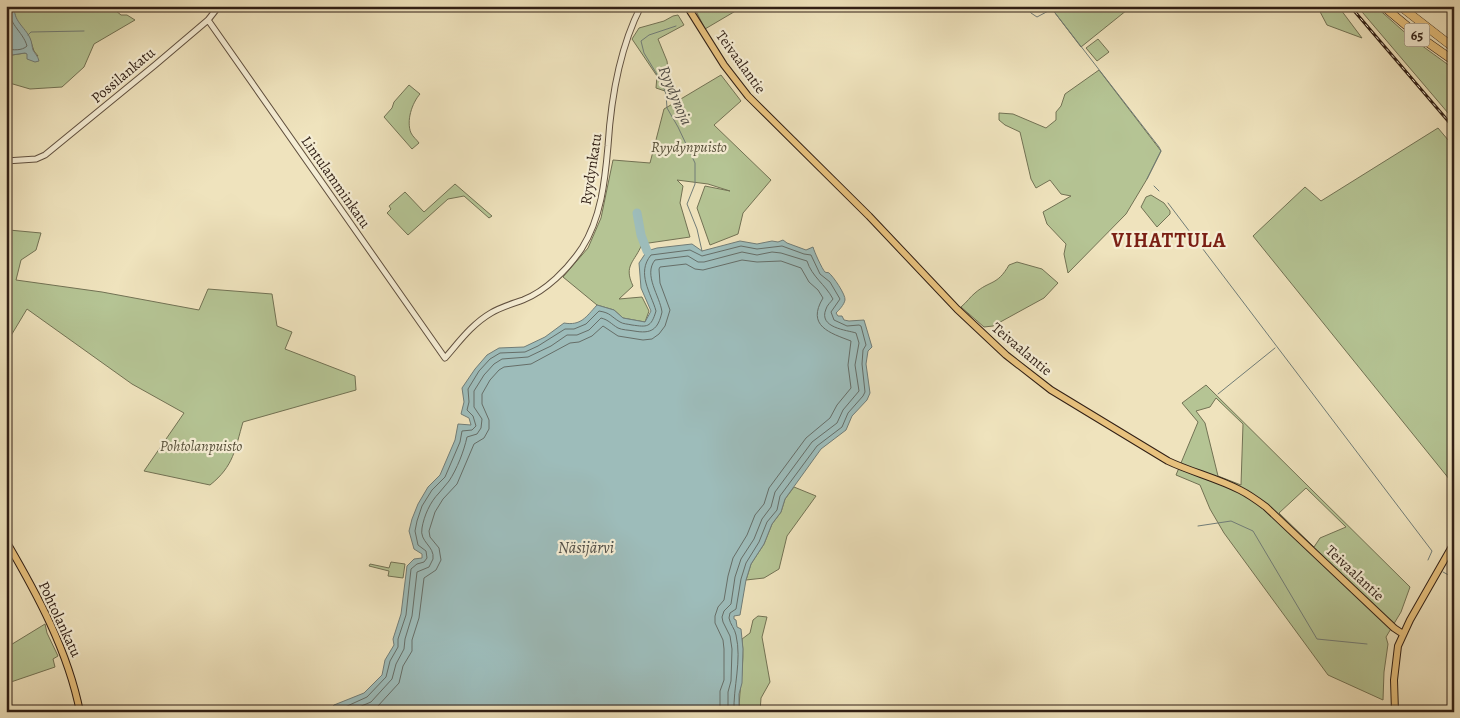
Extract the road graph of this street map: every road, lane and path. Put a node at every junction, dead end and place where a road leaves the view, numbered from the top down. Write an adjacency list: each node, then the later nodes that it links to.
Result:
1 (219, 6): 6 (street, Possilankatu)
2 (641, 6): 10 (street, Ryydynkatu)
3 (688, 6): 13 (main road, Teivaalantie)
4 (1383, 6): 8 (highway, 65)
5 (1400, 6): 7 (highway, 65)
6 (208, 20): 9 (street, Possilankatu); 10 (street, Lintulamminkatu)
7 (1454, 48)
8 (1454, 61)
9 (6, 161)
10 (445, 358)
11 (6, 541): 14 (main road, Pohtolankatu)
12 (1454, 543): 13 (main road)
13 (1403, 634): 15 (main road)
14 (80, 712)
15 (1395, 712)

